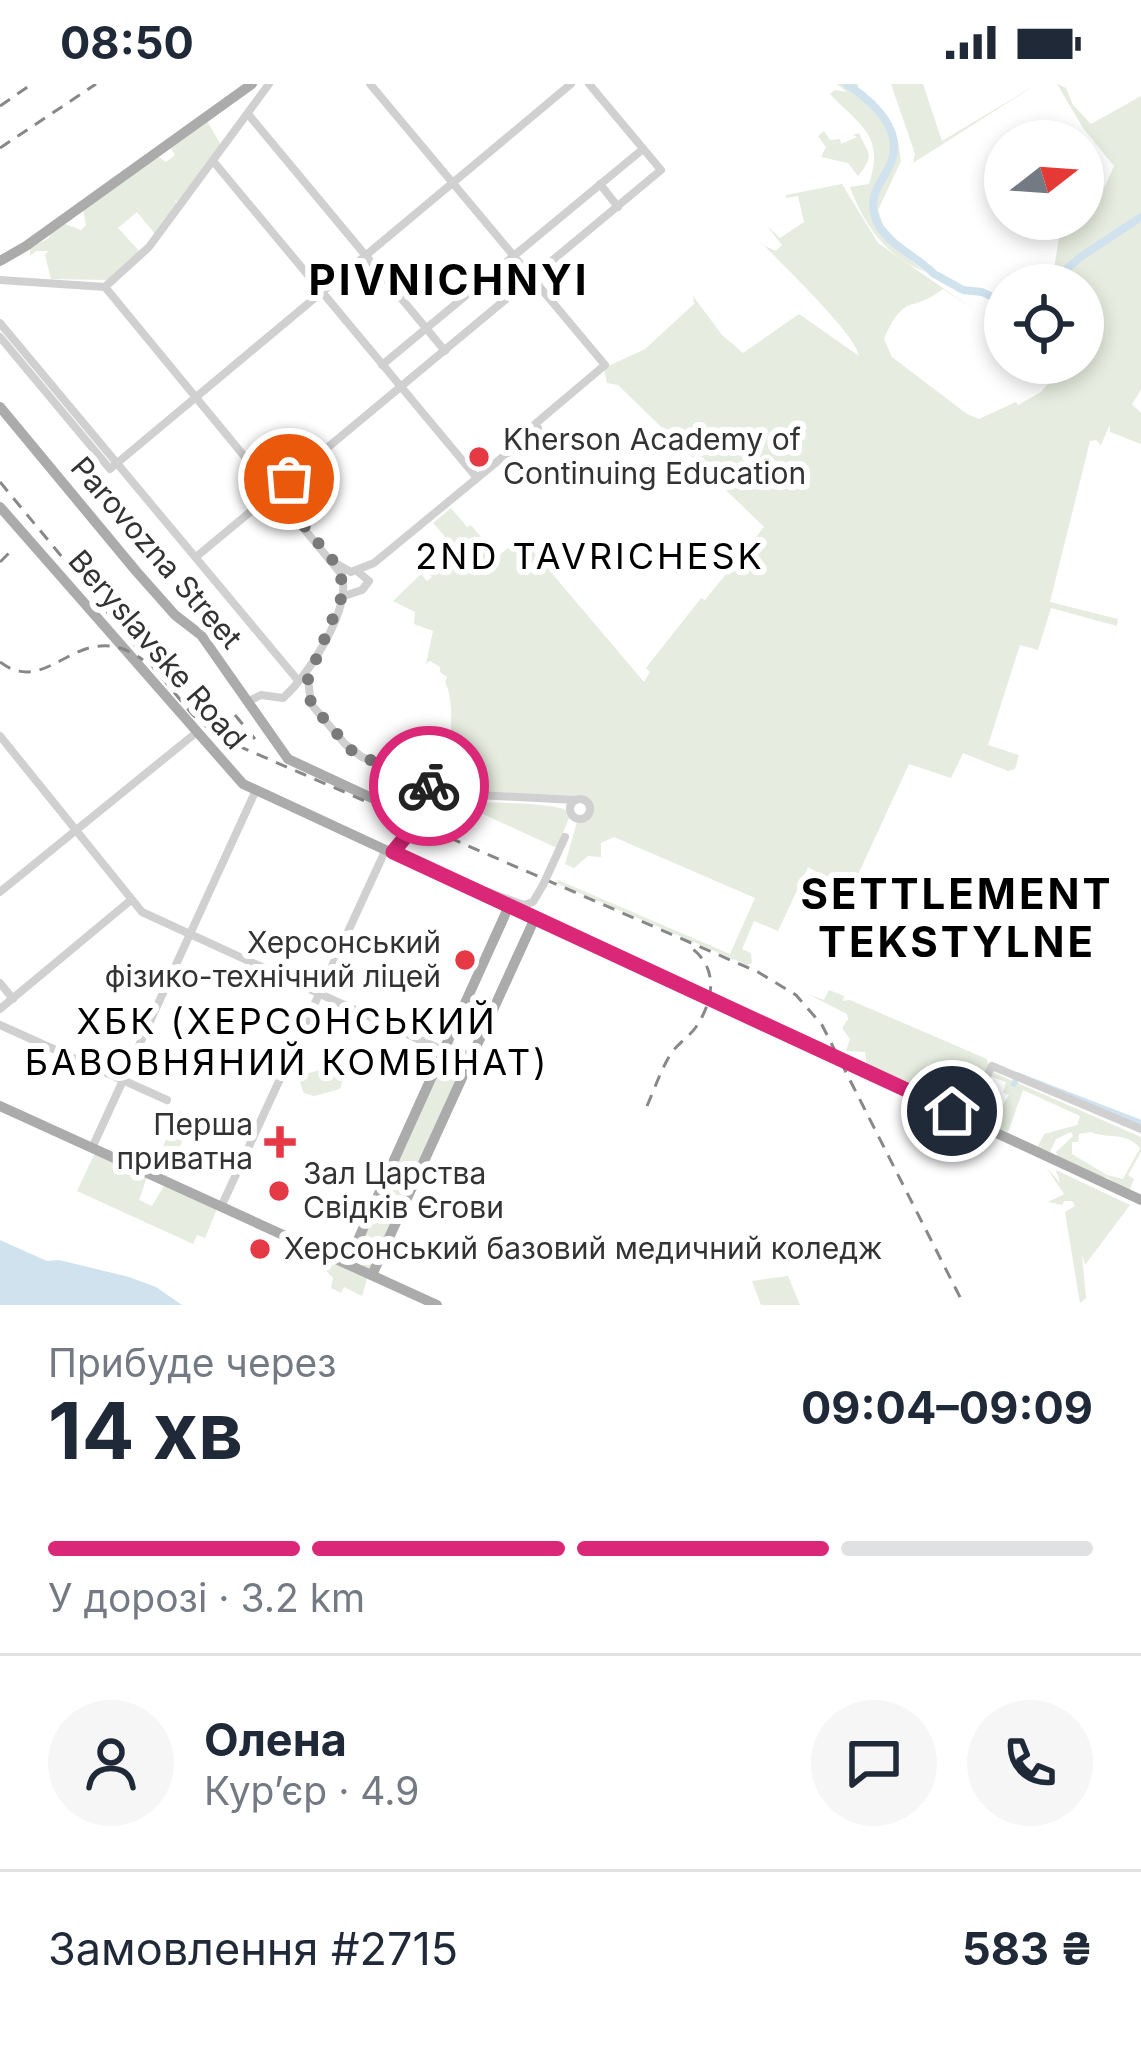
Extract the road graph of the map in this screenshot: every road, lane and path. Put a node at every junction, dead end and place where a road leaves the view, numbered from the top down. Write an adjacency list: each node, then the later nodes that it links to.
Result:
1 (252, 84): 14 (main road)
2 (269, 84): 6 (street)
3 (370, 84): 9 (street)
4 (571, 84): 9 (street)
5 (589, 84): 7 (street)
6 (248, 114): 8 (street); 12 (street)
7 (643, 149): 10 (street); 11 (street)
8 (213, 160): 16 (street); 20 (street)
9 (453, 183): 12 (street); 13 (street)
10 (600, 184): 11 (street); 13 (street)
11 (618, 207): 15 (street)
12 (365, 255): 20 (street); 23 (street)
13 (513, 256): 15 (street); 23 (street)
14 (0, 261)
15 (532, 278): 25 (street); 31 (street)
16 (113, 279): 18 (street); 19 (street); 21 (street)
17 (0, 280): 18 (street)
18 (94, 284): 19 (street)
19 (105, 287): 21 (street)
20 (322, 292): 26 (street); 28 (street)
21 (118, 302): 28 (street)
22 (0, 323): 30 (street)
23 (427, 328): 25 (street); 26 (street)
24 (0, 337): 30 (street)
25 (445, 351): 27 (street)
26 (382, 365): 27 (street)
27 (401, 387): 31 (street); 32 (street)
28 (196, 397): 30 (street); 32 (street)
29 (0, 407): 43 (main road, Parovozna Street)
30 (113, 466): 34 (street)
31 (477, 478): 35 (street)
32 (275, 491): 34 (street); 36 (street)
33 (0, 507): 44 (main road, Beryslavske Road)
34 (196, 557): 42 (street)
35 (376, 562): 37 (street); 38 (street)
36 (335, 563): 37 (street); 38 (street)
37 (354, 572): 38 (street); 38 (street)
38 (354, 588): 39 (street); 40 (street)
39 (341, 609): 40 (street); 41 (street)
40 (332, 622): 41 (street); 42 (street)
41 (328, 637): 42 (street)
42 (305, 680): 43 (street); 46 (street)
43 (248, 702): 50 (main road, Parovozna Street)
44 (197, 732): 47 (main road, Beryslavske Road); 51 (street)
45 (0, 736): 51 (street)
46 (429, 787): 48 (street); 49 (street); 50 (street)
47 (256, 790): 52 (main road, Beryslavske Road); 57 (street)
48 (575, 800): 49 (street); 49 (street)
49 (574, 815): 54 (street, bridge)
50 (417, 819): 52 (main road)
51 (76, 831): 53 (street); 55 (street)
52 (390, 850): 54 (main road, Beryslavske Road); 59 (street)
53 (0, 892)
54 (503, 899): 56 (main road, Beryslavske Road); 63 (main road)
55 (131, 900): 57 (street); 60 (street)
56 (535, 918): 64 (main road); 68 (main road, Beryslavske Road)
57 (189, 935): 59 (street); 65 (street)
58 (0, 983): 60 (street)
59 (319, 994): 63 (street); 74 (street)
60 (13, 999): 61 (street)
61 (0, 1010)
62 (0, 1025): 65 (street)
63 (445, 1051): 64 (street); 70 (main road)
64 (465, 1065): 71 (main road)
65 (123, 1080): 66 (street); 72 (street)
66 (167, 1100)
67 (0, 1106): 72 (main road)
68 (966, 1118): 69 (street); 73 (main road, Beryslavske Road)
69 (1141, 1129)
70 (407, 1133): 71 (main road); 75 (main road)
71 (431, 1144): 76 (main road)
72 (92, 1148): 74 (main road)
73 (1141, 1200)
74 (220, 1207): 75 (main road)
75 (347, 1264): 76 (main road)
76 (371, 1275): 77 (main road)
77 (437, 1305)

